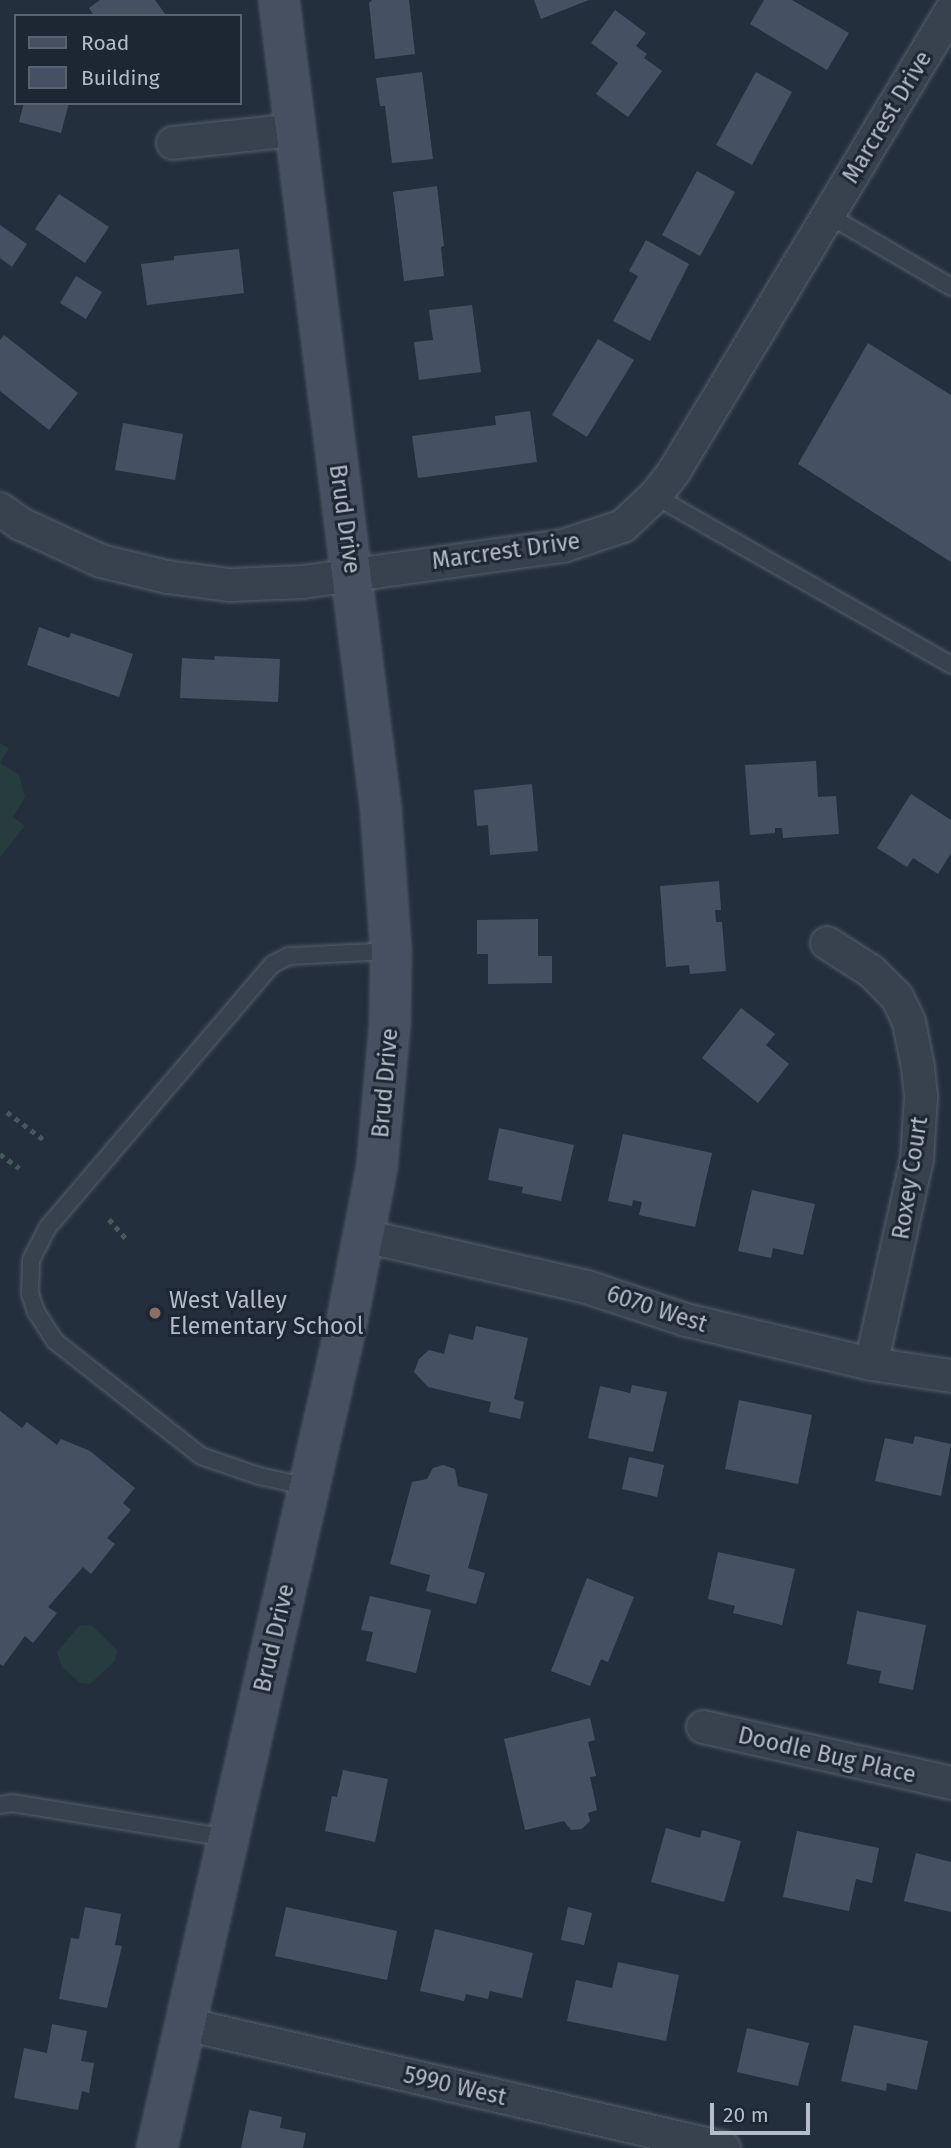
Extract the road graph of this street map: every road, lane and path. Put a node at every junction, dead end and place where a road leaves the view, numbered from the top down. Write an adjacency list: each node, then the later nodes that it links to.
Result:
1 (279, 0): 3 (main road, Brud Drive)
2 (951, 10): 5 (street, Marcrest Drive)
3 (294, 130): 4 (street); 9 (main road, Brud Drive)
4 (173, 143)
5 (828, 215): 6 (lane); 7 (street, Marcrest Drive)
6 (951, 287)
7 (655, 496): 9 (street, Marcrest Drive); 10 (lane)
8 (0, 509): 9 (street, Marcrest Drive)
9 (353, 573): 12 (main road, Brud Drive)
10 (951, 664)
11 (827, 943): 20 (street, Roxey Court)
12 (391, 951): 18 (main road, Brud Drive); 22 (lane)
13 (7, 1112): 14 (path)
14 (43, 1139)
15 (0, 1154): 16 (path)
16 (19, 1168)
17 (109, 1219): 19 (path)
18 (364, 1236): 20 (street, 6070 West); 22 (main road, Brud Drive)
19 (128, 1241)
20 (871, 1364): 21 (street, 6070 West)
21 (951, 1376)
22 (309, 1487): 26 (main road, Brud Drive)
23 (703, 1727): 24 (street, Doodle Bug Place)
24 (951, 1783)
25 (4, 1801): 26 (lane)
26 (228, 1838): 27 (main road, Brud Drive)
27 (185, 2024): 28 (street, 5990 West); 29 (main road, Brud Drive)
28 (679, 2143): 30 (street, 5990 West)
29 (157, 2148)
30 (724, 2148)

